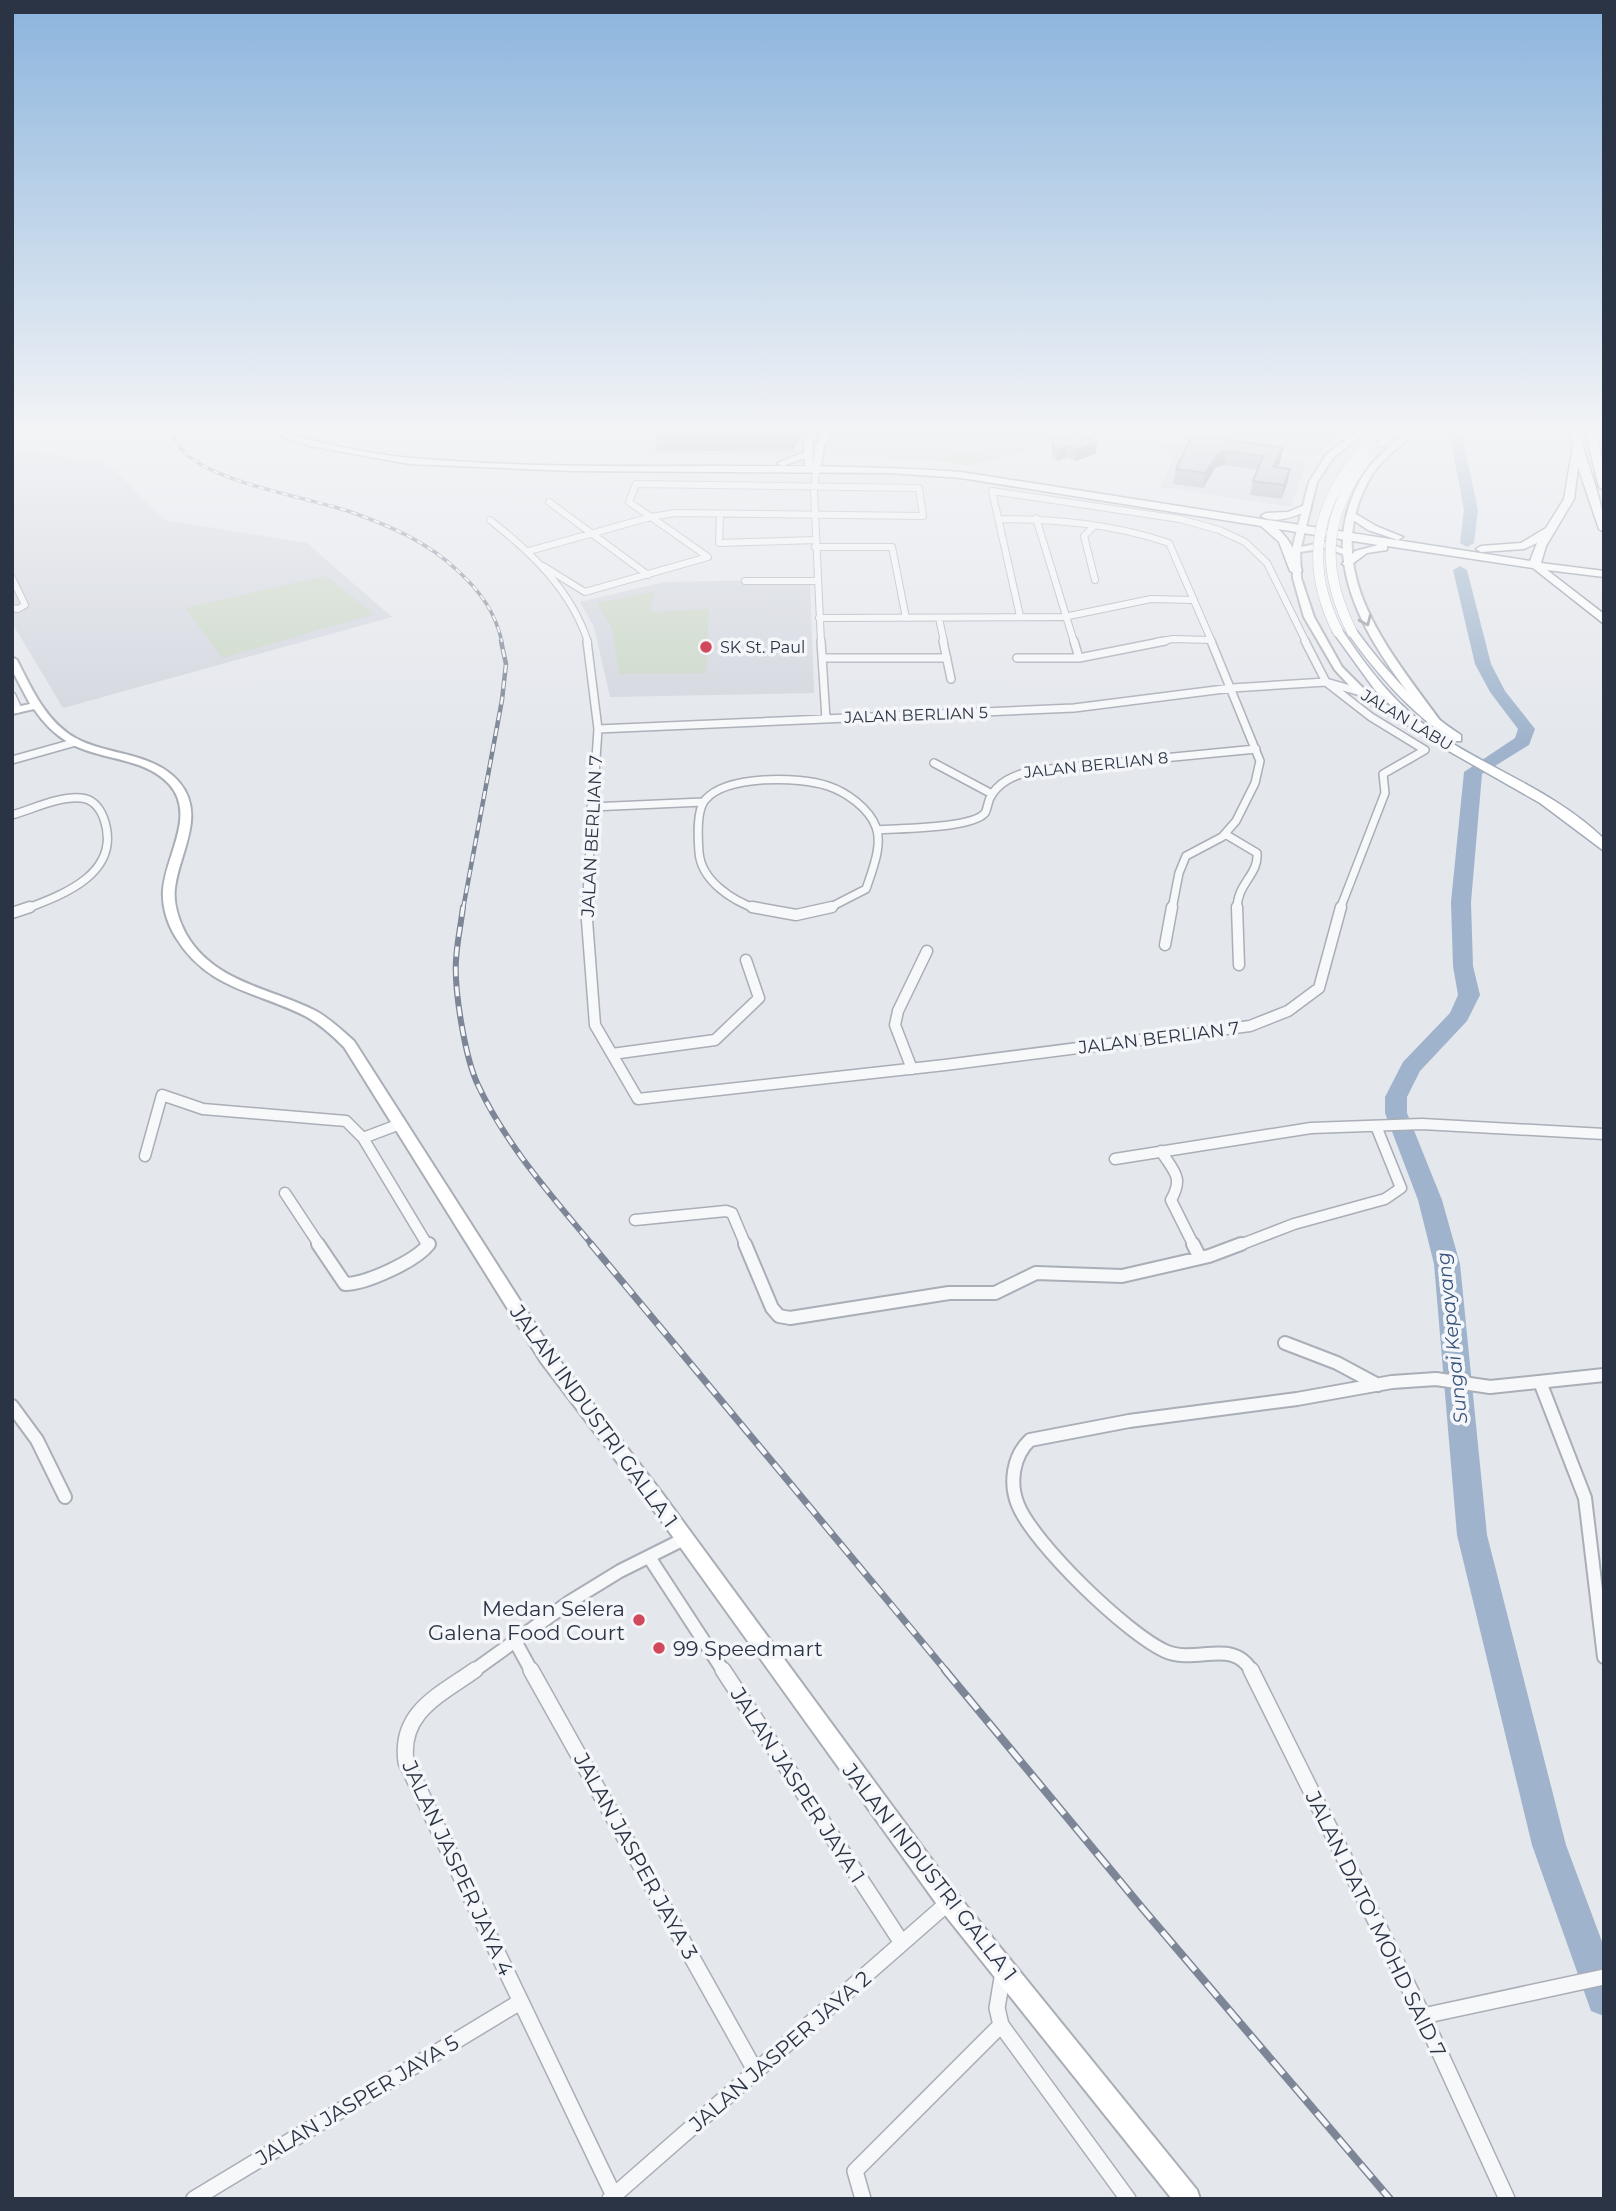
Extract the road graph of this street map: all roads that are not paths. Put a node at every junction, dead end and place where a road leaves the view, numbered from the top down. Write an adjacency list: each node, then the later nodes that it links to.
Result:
1 (508, 534): 25 (street, JALAN BERLIAN 7)
2 (592, 534): 25 (street); 32 (street)
3 (675, 534): 32 (street)
4 (718, 534): 22 (street)
5 (815, 534): 22 (street)
6 (1002, 534): 40 (street)
7 (1041, 534): 41 (street)
8 (1086, 534): 35 (street)
9 (1145, 534): 38 (street)
10 (1228, 534): 54 (street)
11 (1279, 534): 31 (highway)
12 (1299, 534): 24 (main road, JALAN LABU)
13 (1319, 534): 61 (main road, bridge)
14 (1334, 534): 61 (main road, bridge)
15 (1347, 534): 27 (main road, JALAN LABU)
16 (1353, 534): 23 (highway)
17 (1357, 534): 21 (highway)
18 (1392, 534): 21 (highway)
19 (1543, 534): 26 (highway)
20 (1548, 534): 28 (highway)
21 (1408, 540): 23 (highway)
22 (815, 544): 36 (street); 43 (street)
23 (1428, 548): 26 (highway); 27 (highway)
24 (1296, 550): 27 (main road); 31 (main road, JALAN LABU)
25 (529, 551): 29 (street, JALAN BERLIAN 7)
26 (1466, 553): 28 (highway); 37 (highway)
27 (1347, 559): 61 (main road, JALAN LABU, one-way to 61)
28 (1536, 563): 30 (highway); 37 (highway)
29 (543, 566): 32 (street); 60 (street, JALAN BERLIAN 7)
30 (1599, 570)
31 (1296, 571): 51 (main road, JALAN LABU)
32 (648, 575)
33 (12, 578): 39 (street)
34 (745, 580): 36 (street)
35 (1095, 580)
36 (817, 581): 42 (street)
37 (1567, 590): 45 (highway)
38 (1194, 600): 41 (street); 46 (street)
39 (12, 608)
40 (1020, 616): 41 (street); 44 (street)
41 (1064, 617): 50 (street)
42 (819, 618): 43 (street); 47 (street)
43 (906, 618): 44 (street)
44 (939, 618): 48 (street)
45 (1604, 621)
46 (1211, 640): 50 (street); 55 (street)
47 (822, 658): 48 (street); 59 (street)
48 (947, 658): 53 (street)
49 (1017, 658): 50 (street)
50 (1079, 658)
51 (1338, 668): 54 (street); 56 (main road, JALAN LABU)
52 (15, 669): 58 (main road, JALAN INDUSTRI GALLA 1)
53 (951, 679)
54 (1326, 682): 55 (street, JALAN BERLIAN 5); 56 (street, JALAN BERLIAN 5); 81 (street, JALAN BERLIAN 7)
55 (1232, 688): 59 (street, JALAN BERLIAN 5); 64 (street)
56 (1357, 691): 61 (main road, JALAN LABU)
57 (12, 696): 58 (street)
58 (22, 709): 63 (main road, JALAN INDUSTRI GALLA 1)
59 (825, 719): 60 (street, JALAN BERLIAN 5)
60 (598, 729): 69 (street, JALAN BERLIAN 7)
61 (1435, 731): 62 (main road, JALAN LABU)
62 (1448, 739): 72 (main road, JALAN LABU); 74 (main road, JALAN LABU)
63 (76, 742): 65 (street); 82 (main road, JALAN INDUSTRI GALLA 1)
64 (1256, 749): 67 (street, JALAN BERLIAN 8); 73 (street)
65 (12, 761)
66 (934, 763): 67 (street)
67 (992, 794): 71 (street, JALAN BERLIAN 8)
68 (704, 803): 69 (street); 71 (street); 71 (street)
69 (591, 807): 80 (street, JALAN BERLIAN 7)
70 (12, 815): 75 (street)
71 (877, 830)
72 (1604, 831)
73 (1225, 834): 76 (street); 79 (street)
74 (1604, 847)
75 (12, 913)
76 (1164, 945)
77 (927, 951): 81 (street)
78 (746, 960): 80 (street)
79 (1239, 965)
80 (612, 1054): 81 (street, JALAN BERLIAN 7)
81 (912, 1069)
82 (400, 1124): 85 (street); 98 (main road, JALAN INDUSTRI GALLA 1)
83 (1380, 1126): 84 (street); 86 (street); 91 (street)
84 (1604, 1134)
85 (363, 1138): 87 (street); 89 (street)
86 (1161, 1151): 88 (street); 91 (street)
87 (145, 1156)
88 (1115, 1159)
89 (285, 1193)
90 (635, 1220): 91 (street)
91 (1200, 1258)
92 (1285, 1343): 95 (street)
93 (1604, 1375): 94 (street)
94 (1540, 1382): 95 (street); 101 (street)
95 (1378, 1385): 107 (street, JALAN DATO' MOHD SAID 7)
96 (12, 1406): 97 (street)
97 (65, 1497)
98 (684, 1539): 99 (street, JALAN JASPER JAYA 4); 102 (main road, JALAN INDUSTRI GALLA 1)
99 (649, 1557): 100 (street, JALAN JASPER JAYA 4); 103 (street, JALAN JASPER JAYA 1)
100 (515, 1641): 106 (street, JALAN JASPER JAYA 4); 109 (street, JALAN JASPER JAYA 3)
101 (1604, 1657)
102 (949, 1902): 103 (street, JALAN JASPER JAYA 2); 104 (main road, JALAN INDUSTRI GALLA 1)
103 (902, 1943): 109 (street, JALAN JASPER JAYA 2)
104 (1003, 1969): 108 (street); 114 (main road, JALAN INDUSTRI GALLA 1)
105 (1604, 1977): 107 (street)
106 (520, 2001): 110 (street, JALAN JASPER JAYA 4); 111 (street, JALAN JASPER JAYA 5)
107 (1423, 2016): 115 (street, JALAN DATO' MOHD SAID 7)
108 (1001, 2025): 112 (street); 113 (street)
109 (756, 2072): 110 (street, JALAN JASPER JAYA 2)
110 (612, 2197)
111 (194, 2199)
112 (863, 2199)
113 (1128, 2199)
114 (1188, 2199)
115 (1507, 2199)

